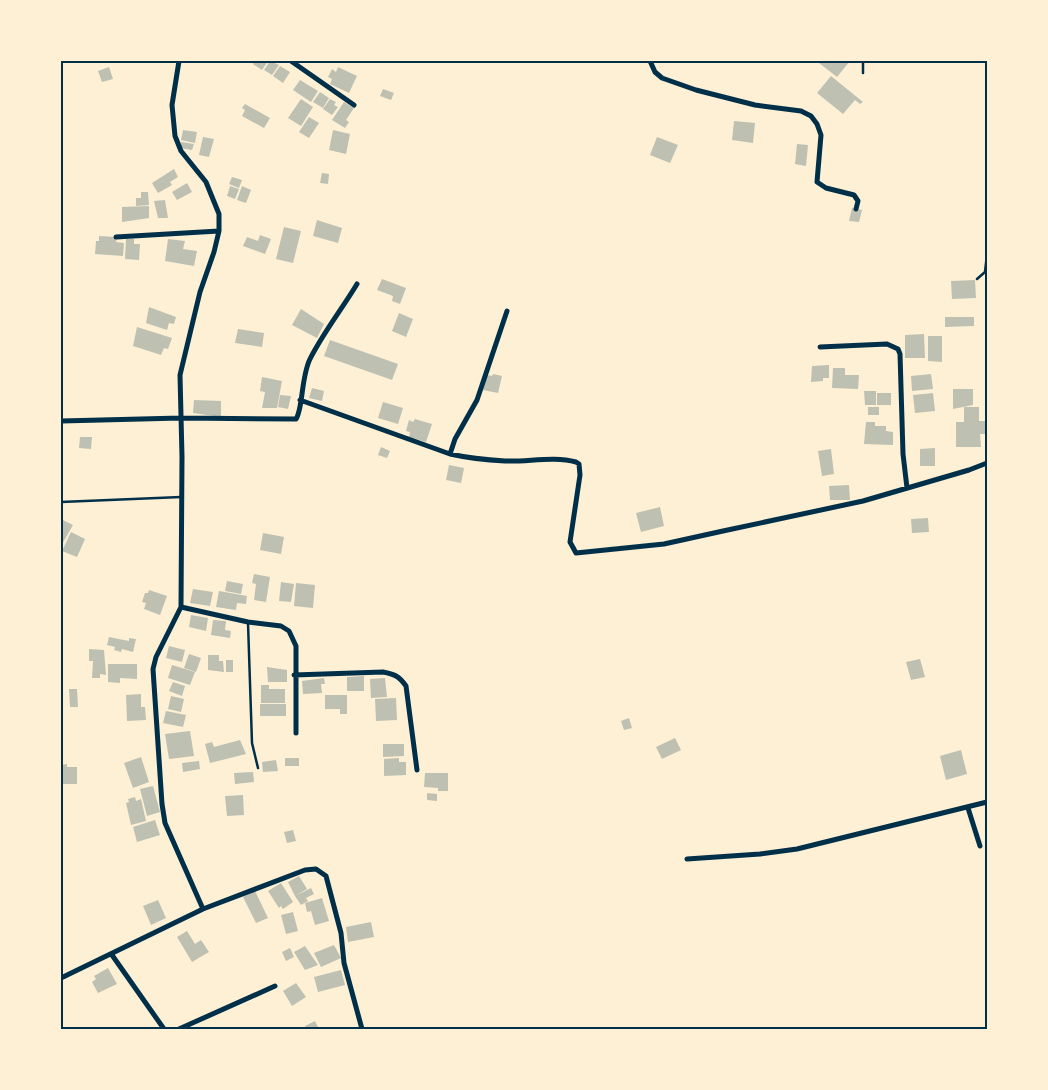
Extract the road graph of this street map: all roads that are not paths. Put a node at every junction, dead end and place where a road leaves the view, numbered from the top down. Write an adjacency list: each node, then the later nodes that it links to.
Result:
1 (179, 61): 8 (street)
2 (291, 61): 6 (street)
3 (650, 61): 7 (street)
4 (863, 61): 5 (lane)
5 (863, 74)
6 (354, 105)
7 (856, 209)
8 (219, 231): 9 (street); 16 (street)
9 (116, 237)
10 (987, 254): 11 (lane)
11 (977, 279)
12 (358, 284): 15 (street)
13 (508, 312): 18 (street)
14 (820, 347): 20 (street)
15 (300, 400): 16 (street); 18 (street)
16 (181, 418): 17 (street); 21 (street)
17 (61, 421)
18 (450, 454): 20 (street)
19 (987, 463): 20 (street)
20 (907, 488)
21 (181, 497): 22 (lane); 23 (street)
22 (61, 502)
23 (181, 607): 24 (street); 33 (street)
24 (248, 622): 25 (street); 27 (lane)
25 (294, 675): 26 (street); 28 (street)
26 (296, 733)
27 (258, 768)
28 (417, 770)
29 (987, 802): 30 (street)
30 (968, 808): 31 (street); 32 (street)
31 (980, 846)
32 (688, 859)
33 (203, 909): 34 (street); 39 (street)
34 (112, 955): 35 (street); 37 (street)
35 (61, 978)
36 (275, 986): 38 (street)
37 (164, 1029)
38 (179, 1029)
39 (362, 1029)

